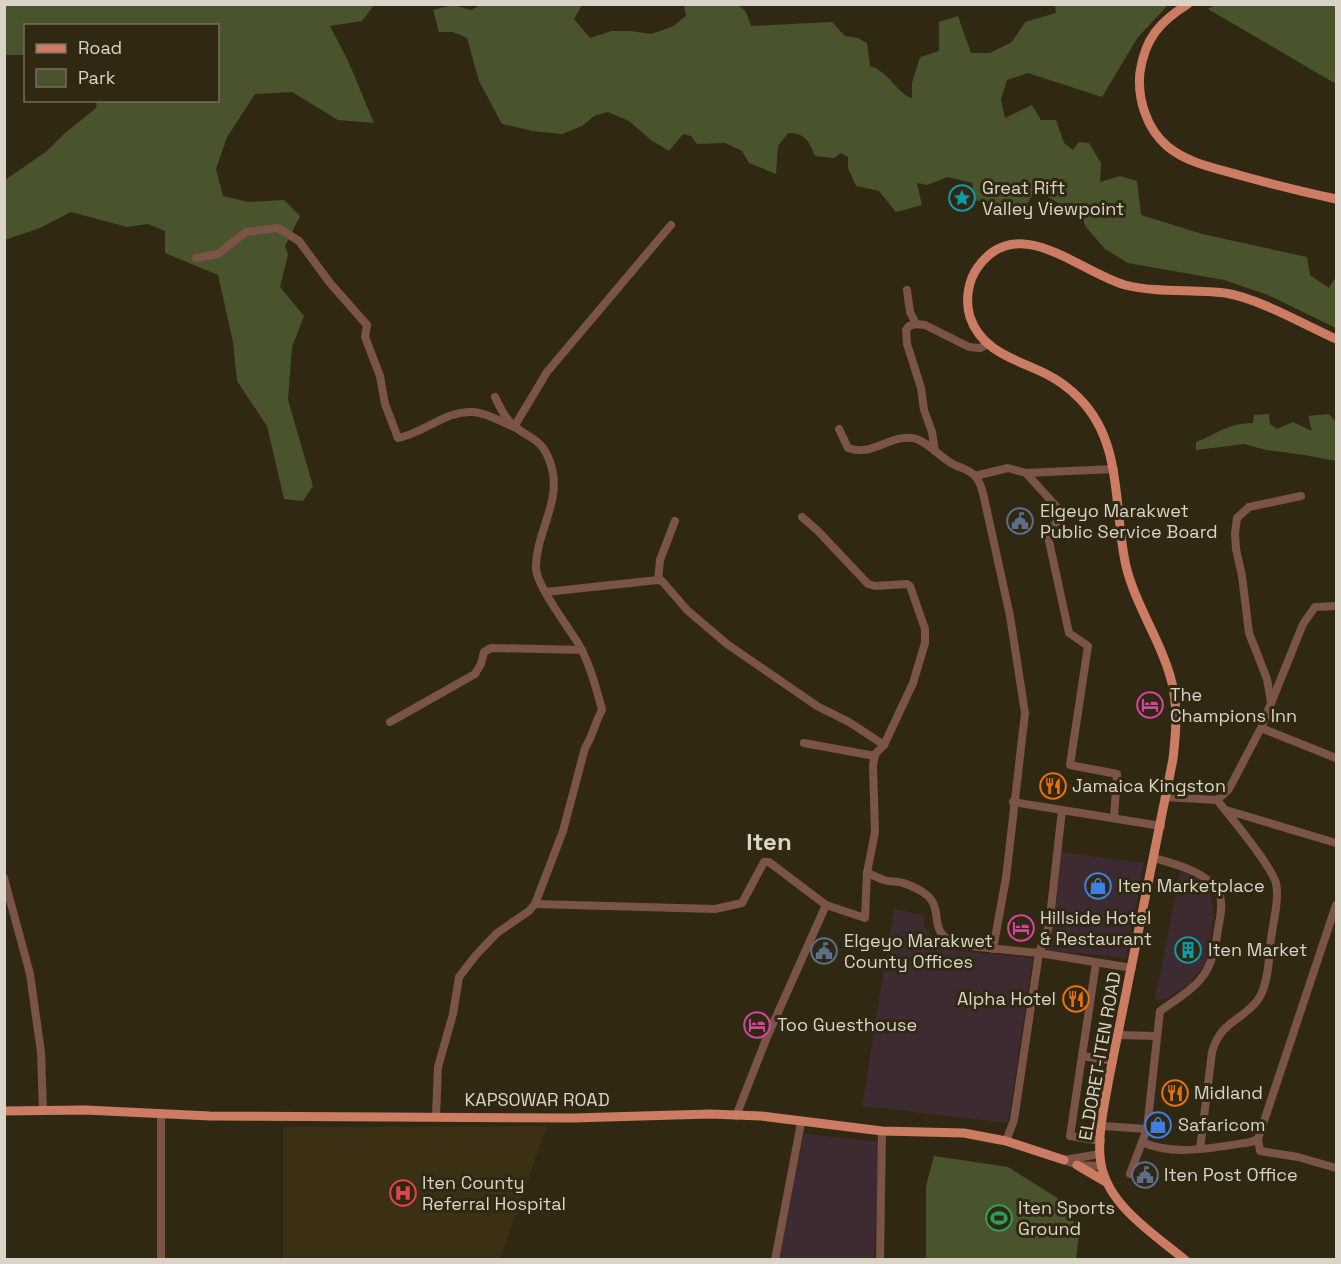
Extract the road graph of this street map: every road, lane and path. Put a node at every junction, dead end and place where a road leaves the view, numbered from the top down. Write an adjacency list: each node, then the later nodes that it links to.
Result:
1 (1188, 4): 2 (main road)
2 (1336, 199)
3 (671, 225): 10 (street)
4 (196, 258): 10 (street)
5 (907, 290): 6 (street)
6 (916, 324): 8 (street); 12 (street)
7 (1336, 339): 8 (main road)
8 (989, 344): 13 (main road, ELDORET-ITEN ROAD)
9 (495, 397): 10 (street)
10 (514, 427): 20 (street)
11 (839, 429): 12 (street)
12 (935, 451): 15 (street)
13 (1113, 469): 14 (street); 30 (main road, ELDORET-ITEN ROAD)
14 (1026, 473): 15 (street); 35 (street)
15 (975, 476): 32 (street)
16 (1300, 496): 23 (street)
17 (802, 517): 27 (street)
18 (675, 521): 19 (street)
19 (658, 580): 20 (street); 27 (street)
20 (546, 592): 22 (street)
21 (1336, 606): 23 (street)
22 (582, 650): 24 (street); 41 (street)
23 (1271, 702): 25 (street)
24 (390, 722)
25 (1261, 728): 29 (street); 31 (street)
26 (804, 742): 28 (street)
27 (884, 745): 28 (street)
28 (875, 756): 39 (street)
29 (1336, 758)
30 (1166, 797): 31 (street); 36 (main road, ELDORET-ITEN ROAD)
31 (1217, 800): 34 (street)
32 (1013, 802): 33 (street); 44 (street)
33 (1062, 810): 35 (street); 45 (street)
34 (1225, 810): 37 (street); 65 (street)
35 (1114, 818): 36 (street)
36 (1161, 826): 38 (main road, ELDORET-ITEN ROAD)
37 (1336, 843)
38 (1154, 858): 47 (main road, ELDORET-ITEN ROAD); 49 (street)
39 (867, 873): 42 (street); 44 (street)
40 (4, 878): 53 (street)
41 (535, 904): 42 (street); 55 (street)
42 (826, 905): 56 (street)
43 (1336, 905): 61 (street)
44 (993, 949): 45 (street)
45 (1039, 953): 46 (street); 62 (street)
46 (1096, 963): 47 (street); 50 (street)
47 (1132, 968): 48 (main road, ELDORET-ITEN ROAD)
48 (1119, 1035): 49 (street); 51 (main road, ELDORET-ITEN ROAD)
49 (1156, 1036): 59 (street)
50 (1082, 1056): 51 (street); 63 (street)
51 (1113, 1061): 58 (main road, ELDORET-ITEN ROAD)
52 (4, 1111): 53 (main road, KAPSOWAR ROAD)
53 (43, 1111): 54 (main road, KAPSOWAR ROAD)
54 (161, 1113): 55 (main road, KAPSOWAR ROAD); 73 (street)
55 (436, 1116): 56 (main road, KAPSOWAR ROAD)
56 (736, 1116): 57 (main road, KAPSOWAR ROAD)
57 (801, 1123): 60 (main road, KAPSOWAR ROAD); 74 (street)
58 (1102, 1126): 59 (street); 63 (main road, ELDORET-ITEN ROAD)
59 (1147, 1129): 64 (street)
60 (882, 1131): 62 (main road, KAPSOWAR ROAD); 75 (street)
61 (1258, 1139): 65 (street); 70 (street)
62 (1006, 1141): 67 (main road, KAPSOWAR ROAD)
63 (1101, 1141): 66 (main road, ELDORET-ITEN ROAD)
64 (1142, 1142): 65 (street); 71 (street)
65 (1200, 1149)
66 (1100, 1154): 67 (street, KAPSOWAR ROAD); 69 (main road, ELDORET-ITEN ROAD)
67 (1064, 1160): 68 (street, KAPSOWAR ROAD)
68 (1077, 1165): 69 (street, KAPSOWAR ROAD); 72 (main road)
69 (1101, 1166): 72 (main road, ELDORET-ITEN ROAD)
70 (1336, 1168)
71 (1130, 1174)
72 (1106, 1182): 76 (main road, ELDORET-ITEN ROAD)
73 (161, 1260)
74 (775, 1260)
75 (880, 1260)
76 (1185, 1260)

